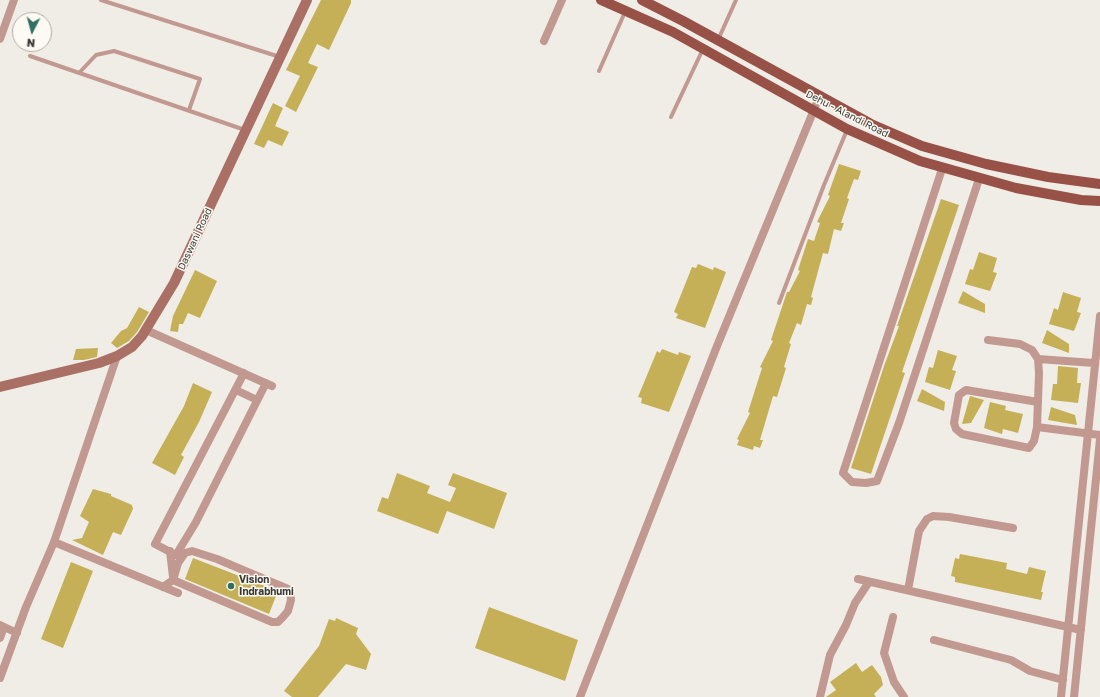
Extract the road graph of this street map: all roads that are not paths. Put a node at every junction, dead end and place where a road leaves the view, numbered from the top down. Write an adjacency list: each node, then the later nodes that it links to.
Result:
1 (14, 0): 9 (street)
2 (101, 0): 14 (lane)
3 (308, 0): 14 (street, Daswani Road)
4 (562, 0): 11 (street)
5 (600, 0): 8 (main road, Dehu - Alandi Road)
6 (642, 0): 10 (main road, Dehu - Alandi Road)
7 (736, 0): 10 (lane)
8 (626, 10): 12 (main road, Dehu - Alandi Road); 15 (lane)
9 (0, 39)
10 (718, 40): 17 (main road, Dehu - Alandi Road)
11 (544, 41)
12 (703, 48): 19 (main road, Dehu - Alandi Road); 20 (lane)
13 (30, 56): 16 (lane)
14 (280, 57): 22 (street, Daswani Road)
15 (600, 71)
16 (79, 73): 18 (lane); 18 (lane)
17 (820, 95): 19 (street); 25 (main road, Dehu - Alandi Road)
18 (189, 110): 22 (lane)
19 (813, 111): 21 (main road, Dehu - Alandi Road); 63 (street)
20 (671, 117)
21 (847, 129): 23 (main road, Dehu - Alandi Road); 27 (lane)
22 (245, 130): 29 (street, Daswani Road)
23 (942, 169): 24 (main road, Dehu - Alandi Road); 24 (street)
24 (979, 179): 26 (main road, Dehu - Alandi Road)
25 (1100, 184)
26 (1100, 201)
27 (779, 303)
28 (1100, 316): 33 (street)
29 (146, 330): 31 (street, Daswani Road); 34 (street)
30 (988, 340): 32 (street)
31 (117, 356): 35 (street, Daswani Road); 46 (street)
32 (1038, 359): 33 (street); 38 (street)
33 (1094, 363): 40 (street)
34 (244, 374): 36 (street); 37 (street)
35 (0, 387)
36 (236, 390): 37 (street); 47 (street)
37 (257, 400): 47 (street)
38 (1038, 402): 39 (street); 39 (street)
39 (1037, 427): 40 (street)
40 (1089, 433): 41 (street); 43 (street)
41 (1100, 435)
42 (1100, 438): 44 (street)
43 (1086, 462): 44 (lane); 56 (street)
44 (1099, 464): 57 (street)
45 (1013, 528): 52 (street)
46 (54, 542): 51 (street); 58 (street)
47 (170, 552): 49 (street)
48 (858, 579): 50 (street)
49 (173, 580): 49 (street); 51 (street)
50 (869, 582): 52 (street); 64 (street)
51 (164, 587): 53 (street)
52 (908, 590): 56 (street)
53 (178, 593)
54 (894, 617): 65 (street)
55 (2, 626): 58 (street); 59 (street)
56 (1069, 627): 57 (street); 62 (street)
57 (1081, 630): 67 (street)
58 (17, 633): 61 (street)
59 (0, 638)
60 (934, 640): 62 (street)
61 (0, 678)
62 (1063, 680): 66 (street)
63 (580, 697)
64 (820, 697)
65 (904, 697)
66 (1061, 697)
67 (1074, 697)

